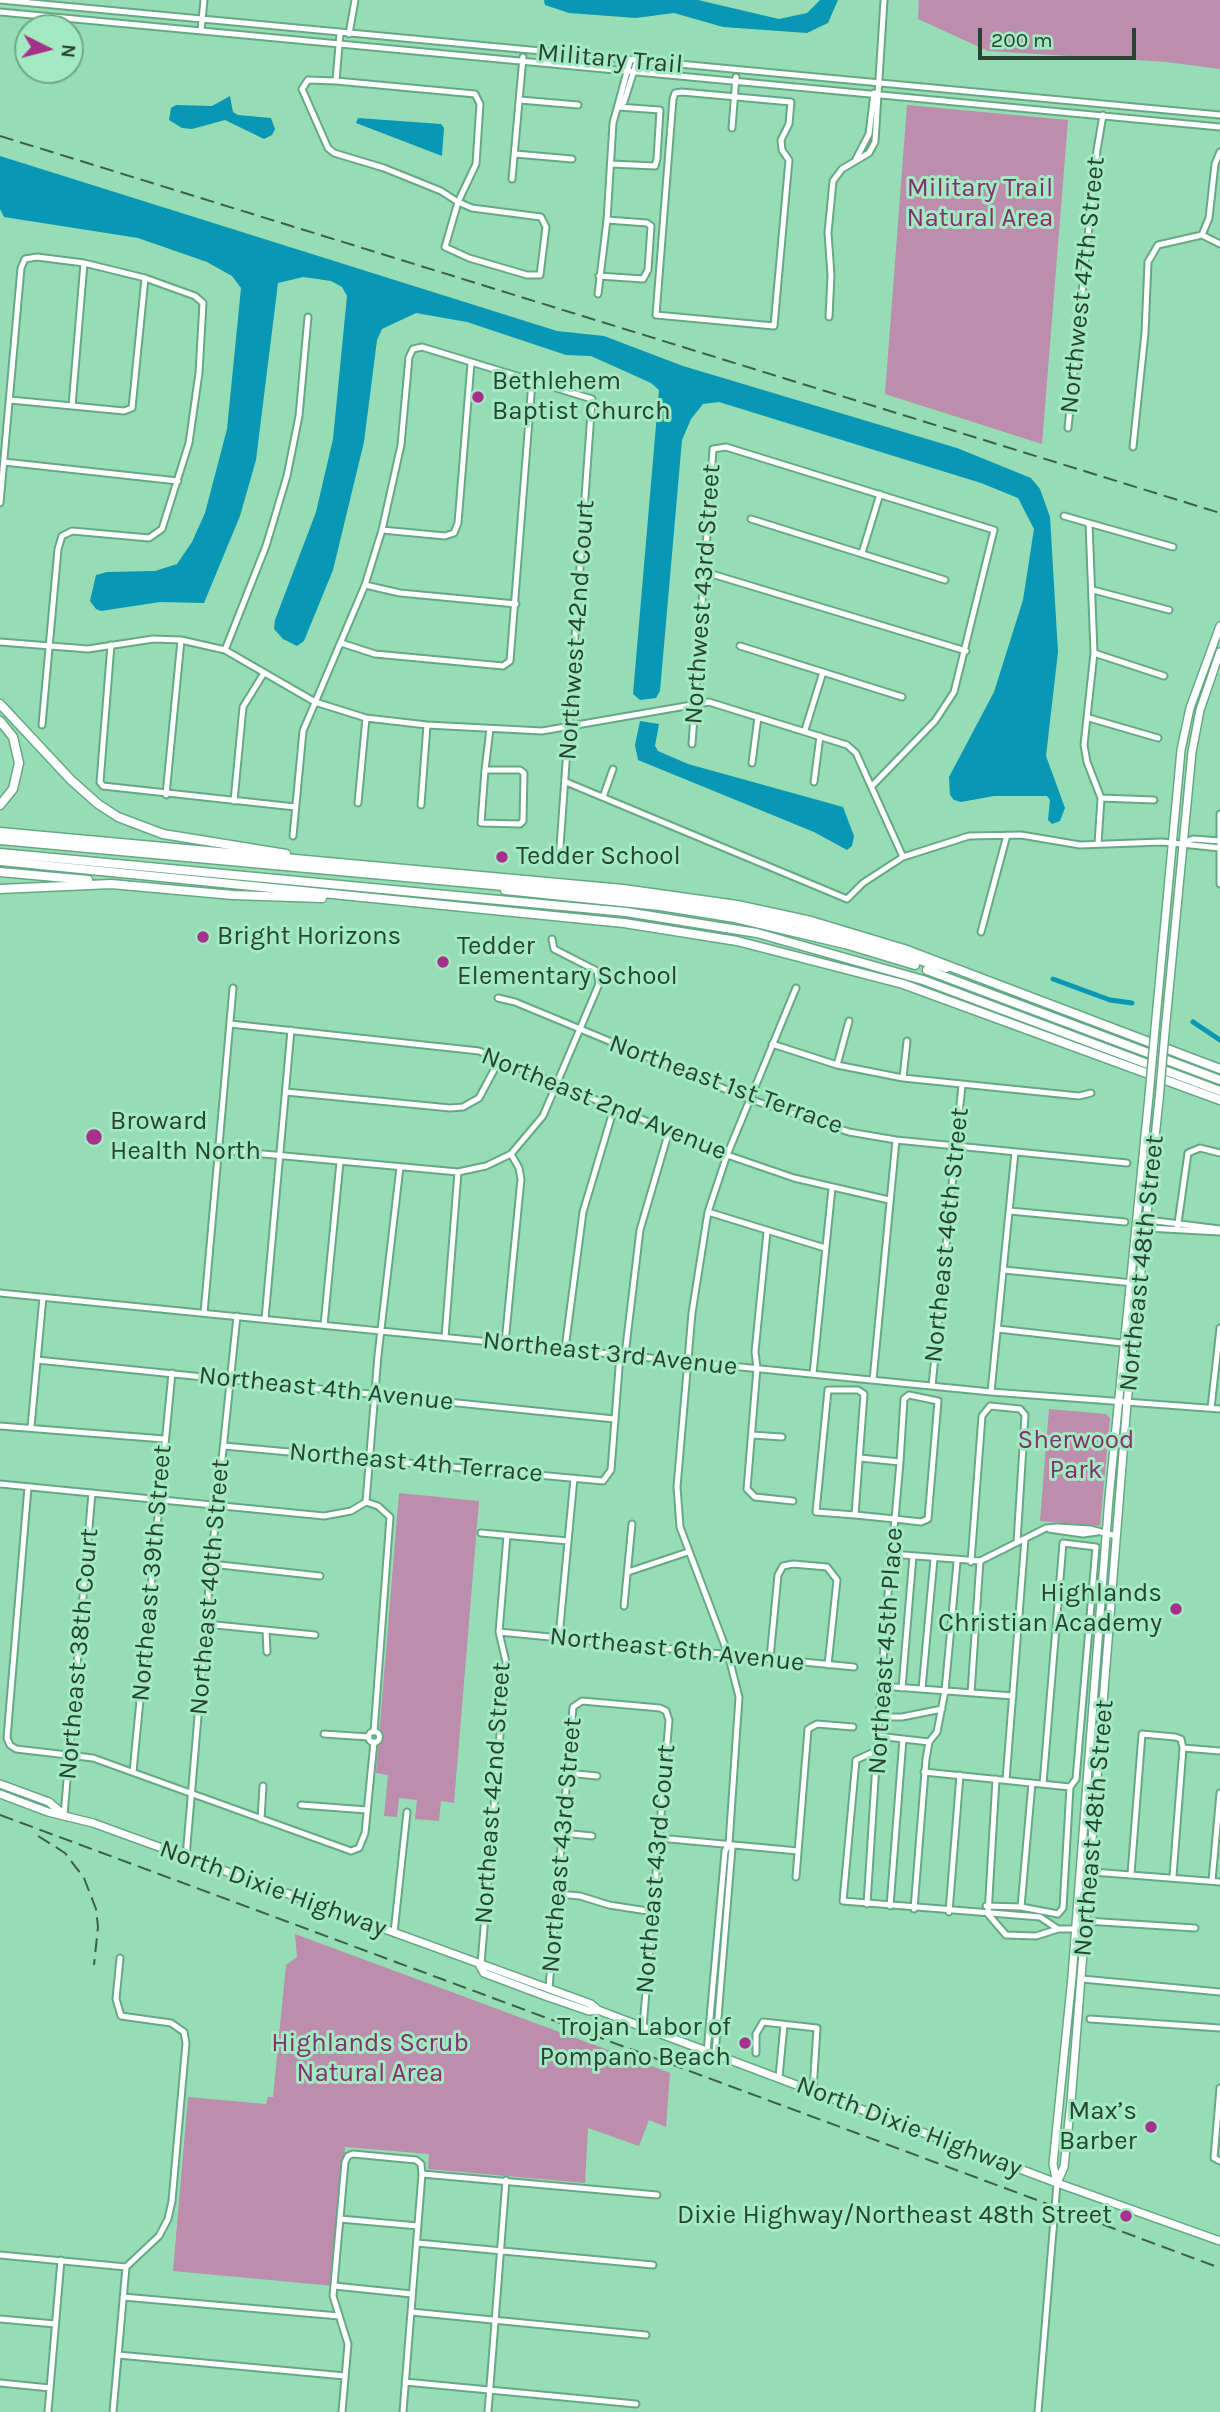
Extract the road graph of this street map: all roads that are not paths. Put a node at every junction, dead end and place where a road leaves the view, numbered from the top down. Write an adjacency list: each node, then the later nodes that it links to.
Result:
1 (0, 0): 6 (street, Military Trail)
2 (204, 0): 6 (street)
3 (355, 0): 9 (street)
4 (884, 0): 20 (street)
5 (0, 12): 7 (street, Military Trail)
6 (202, 20): 7 (street); 8 (street, Military Trail)
7 (201, 30): 10 (street, Military Trail)
8 (340, 33): 9 (street, Military Trail); 10 (street)
9 (349, 34): 11 (street, Military Trail)
10 (339, 43): 12 (street, Military Trail); 19 (street)
11 (524, 51): 12 (street); 13 (street, Military Trail)
12 (523, 60): 16 (street, Military Trail); 23 (street)
13 (630, 61): 14 (street, Military Trail); 16 (street)
14 (637, 61): 15 (street, Military Trail); 17 (street)
15 (737, 70): 18 (street); 20 (street, Military Trail)
16 (628, 71): 17 (street, Military Trail); 26 (street)
17 (636, 71): 18 (street, Military Trail); 26 (street)
18 (736, 80): 21 (street, Military Trail); 22 (street)
19 (336, 81): 39 (street); 39 (street)
20 (878, 83): 21 (street); 24 (street, Military Trail)
21 (876, 94): 28 (street, Military Trail); 48 (street)
22 (734, 97): 22 (street); 33 (street)
23 (520, 100): 25 (street); 35 (street)
24 (1053, 100): 27 (street, Military Trail); 28 (street)
25 (578, 105)
26 (618, 107): 37 (street); 37 (street)
27 (1152, 109): 30 (street, Military Trail); 31 (street)
28 (1052, 110): 29 (street, Military Trail)
29 (1100, 115): 31 (street, Military Trail); 53 (street, Northwest 47th Street)
30 (1220, 115)
31 (1151, 120): 32 (street, Military Trail)
32 (1220, 127)
33 (732, 128)
34 (1220, 152): 41 (street)
35 (515, 154): 36 (street); 38 (street)
36 (572, 159)
37 (611, 164): 40 (street)
38 (512, 179)
39 (458, 202): 39 (street)
40 (607, 220): 44 (street); 44 (street)
41 (1202, 235): 42 (street); 55 (street)
42 (1220, 244)
43 (84, 263): 45 (street); 51 (street); 52 (street)
44 (599, 276): 46 (street)
45 (145, 278): 52 (street); 57 (street)
46 (598, 294)
47 (308, 317): 79 (street)
48 (829, 317)
49 (471, 363): 50 (street); 63 (street); 63 (street)
50 (532, 382): 70 (street); 96 (street, Northwest 42nd Court)
51 (9, 401): 52 (street); 54 (street)
52 (72, 406)
53 (1068, 428)
54 (3, 431): 56 (street)
55 (1133, 447)
56 (4, 462): 57 (street); 59 (street)
57 (178, 481): 77 (street)
58 (880, 494): 65 (street); 66 (street, Northwest 43rd Street); 80 (street)
59 (0, 503)
60 (1065, 516): 62 (street)
61 (751, 519): 65 (street)
62 (1089, 523): 64 (street); 69 (street)
63 (382, 530): 68 (street)
64 (1173, 547)
65 (862, 553): 67 (street)
66 (705, 572): 80 (street); 88 (street, Northwest 43rd Street)
67 (945, 580)
68 (365, 585): 70 (street); 75 (street)
69 (1093, 590): 71 (street); 82 (street)
70 (516, 604): 75 (street)
71 (1169, 610)
72 (1220, 626): 122 (main road, Northeast 48th Street)
73 (181, 640): 76 (street); 79 (street); 108 (street)
74 (0, 642): 77 (street)
75 (341, 643): 87 (street)
76 (111, 645): 77 (street); 108 (street)
77 (49, 646): 94 (street)
78 (740, 646): 83 (street)
79 (225, 650): 84 (street)
80 (966, 651): 107 (street)
81 (1220, 652): 124 (main road, Northeast 48th Street)
82 (1094, 653): 85 (street); 92 (street)
83 (823, 672): 86 (street); 98 (street)
84 (264, 673): 87 (street); 112 (street)
85 (1164, 676)
86 (902, 696)
87 (316, 702): 91 (street); 116 (street)
88 (695, 703): 90 (street); 96 (street); 101 (street, Northwest 43rd Street)
89 (0, 704): 130 (highway)
90 (758, 717): 98 (street); 102 (street)
91 (366, 718): 95 (street); 113 (street)
92 (1088, 719): 100 (street); 110 (street)
93 (0, 721): 115 (highway)
94 (41, 725)
95 (427, 725): 97 (street); 114 (street)
96 (569, 727): 97 (street); 105 (street, Northwest 42nd Court)
97 (490, 729): 104 (street)
98 (805, 730): 99 (street)
99 (820, 736): 106 (street); 107 (street)
100 (1158, 738)
101 (692, 744)
102 (752, 763)
103 (613, 769): 109 (street)
104 (485, 770): 104 (street)
105 (566, 782): 109 (street); 129 (street, Northwest 42nd Court)
106 (814, 782)
107 (873, 786): 127 (street)
108 (166, 795): 112 (street)
109 (603, 797): 127 (street)
110 (1101, 798): 111 (street); 123 (street)
111 (1154, 800)
112 (234, 801): 116 (street)
113 (359, 803)
114 (421, 805)
115 (0, 806)
116 (295, 807): 120 (street)
117 (1220, 814): 125 (street)
118 (0, 832): 130 (highway)
119 (1007, 835): 123 (street); 127 (street); 138 (street)
120 (293, 836)
121 (0, 840): 132 (highway)
122 (1172, 842): 123 (street); 124 (street); 188 (main road, Northeast 48th Street, bridge)
123 (1098, 844)
124 (1182, 844): 125 (street); 182 (main road, Northeast 48th Street, bridge)
125 (1219, 844): 134 (street)
126 (0, 853): 137 (highway)
127 (902, 857)
128 (0, 861): 136 (highway)
129 (559, 861)
130 (351, 865): 141 (highway)
131 (0, 872): 133 (highway)
132 (339, 873): 141 (highway); 155 (highway)
133 (111, 884): 135 (highway); 136 (highway)
134 (1220, 884)
135 (0, 889)
136 (369, 898): 140 (highway)
137 (664, 917): 140 (highway); 158 (highway)
138 (981, 932)
139 (552, 940): 148 (street)
140 (737, 941): 162 (highway)
141 (960, 970): 153 (highway)
142 (233, 988): 146 (street)
143 (796, 988): 150 (street)
144 (498, 998): 148 (street, Northeast 1st Terrace)
145 (849, 1021): 152 (street)
146 (230, 1024): 147 (street, Northeast 2nd Avenue); 167 (street)
147 (291, 1030): 151 (street, Northeast 2nd Avenue); 159 (street)
148 (580, 1030): 156 (street); 161 (street, Northeast 1st Terrace)
149 (907, 1041): 154 (street)
150 (772, 1044): 152 (street); 161 (street)
151 (500, 1059): 156 (street, Northeast 2nd Avenue); 159 (street)
152 (837, 1065): 154 (street)
153 (1220, 1069)
154 (903, 1078): 157 (street)
155 (1220, 1080)
156 (557, 1083): 163 (street, Northeast 2nd Avenue); 170 (street)
157 (962, 1085): 160 (street); 166 (street, Northeast 46th Street)
158 (1220, 1091)
159 (286, 1092): 171 (street)
160 (1091, 1093)
161 (749, 1099): 165 (street, Northeast 1st Terrace); 172 (street)
162 (1220, 1100)
163 (614, 1108): 164 (street, Northeast 2nd Avenue); 202 (street)
164 (669, 1131): 172 (street, Northeast 2nd Avenue); 203 (street)
165 (896, 1140): 166 (street, Northeast 1st Terrace); 178 (street)
166 (956, 1146): 168 (street, Northeast 1st Terrace); 212 (street, Northeast 46th Street)
167 (220, 1150): 171 (street); 192 (street)
168 (1015, 1152): 174 (street, Northeast 1st Terrace); 179 (street)
169 (1220, 1153): 183 (street)
170 (511, 1154): 176 (street); 200 (street)
171 (281, 1156): 173 (street); 194 (street)
172 (727, 1156): 177 (street, Northeast 2nd Avenue); 180 (street)
173 (340, 1162): 175 (street); 195 (street)
174 (1127, 1163)
175 (400, 1167): 176 (street); 198 (street)
176 (458, 1172): 199 (street)
177 (832, 1188): 178 (street, Northeast 2nd Avenue); 186 (street)
178 (889, 1200): 211 (street)
179 (1010, 1211): 181 (street); 187 (street)
180 (708, 1212): 185 (street); 205 (street)
181 (1125, 1222)
182 (1148, 1224): 183 (street); 189 (main road, Northeast 48th Street)
183 (1177, 1227): 184 (street)
184 (1220, 1231)
185 (767, 1232): 186 (street); 206 (street)
186 (824, 1248): 209 (street)
187 (1004, 1270): 188 (street); 197 (street)
188 (1130, 1283): 189 (street); 201 (main road, Northeast 48th Street)
189 (1141, 1284): 217 (main road, Northeast 48th Street)
190 (0, 1293): 191 (street, Northeast 3rd Avenue)
191 (43, 1297): 192 (street, Northeast 3rd Avenue); 204 (street)
192 (204, 1313): 193 (street, Northeast 3rd Avenue)
193 (237, 1316): 194 (street, Northeast 3rd Avenue); 210 (street, Northeast 40th Street)
194 (265, 1319): 195 (street, Northeast 3rd Avenue)
195 (324, 1325): 198 (street, Northeast 3rd Avenue)
196 (1220, 1328): 207 (street)
197 (998, 1329): 201 (street); 213 (street)
198 (382, 1331): 199 (street, Northeast 3rd Avenue); 214 (street)
199 (445, 1337): 200 (street, Northeast 3rd Avenue)
200 (505, 1343): 202 (street, Northeast 3rd Avenue)
201 (1122, 1343): 216 (main road, Northeast 48th Street)
202 (565, 1349): 203 (street, Northeast 3rd Avenue)
203 (622, 1355): 205 (street, Northeast 3rd Avenue); 220 (street)
204 (37, 1360): 208 (street, Northeast 4th Avenue); 222 (street)
205 (688, 1361): 206 (street, Northeast 3rd Avenue); 250 (street)
206 (757, 1368): 209 (street, Northeast 3rd Avenue); 223 (street)
207 (1217, 1371): 218 (street)
208 (172, 1373): 210 (street, Northeast 4th Avenue); 225 (street, Northeast 39th Street)
209 (813, 1374): 211 (street, Northeast 3rd Avenue)
210 (230, 1379): 214 (street, Northeast 4th Avenue); 226 (street, Northeast 40th Street)
211 (873, 1380): 212 (street, Northeast 3rd Avenue)
212 (932, 1386): 213 (street, Northeast 3rd Avenue)
213 (991, 1392): 216 (street, Northeast 3rd Avenue)
214 (374, 1394): 220 (street, Northeast 4th Avenue); 228 (street)
215 (938, 1401): 229 (street, Northeast 45th Place); 240 (street, Northeast 46th Street)
216 (1117, 1402): 217 (street, Northeast 3rd Avenue); 234 (main road, Northeast 48th Street)
217 (1127, 1403): 218 (street, Northeast 3rd Avenue); 241 (main road, Northeast 48th Street)
218 (1211, 1408): 219 (street, Northeast 3rd Avenue)
219 (1220, 1409)
220 (614, 1419): 230 (street, Northeast 4th Terrace)
221 (0, 1426): 222 (street)
222 (32, 1427): 225 (street)
223 (752, 1435): 224 (street); 236 (street)
224 (782, 1437)
225 (164, 1440): 235 (street, Northeast 39th Street)
226 (224, 1446): 228 (street, Northeast 4th Terrace); 238 (street, Northeast 40th Street)
227 (860, 1458): 229 (street); 239 (street); 239 (street)
228 (369, 1460): 230 (street, Northeast 4th Terrace); 237 (street)
229 (900, 1462): 240 (street, Northeast 45th Place)
230 (574, 1478): 248 (street)
231 (0, 1484): 232 (street)
232 (28, 1487): 233 (street); 289 (street)
233 (92, 1493): 235 (street); 289 (street, Northeast 38th Court)
234 (1109, 1498): 241 (main road); 244 (main road, Northeast 48th Street)
235 (157, 1499): 238 (street); 290 (street, Northeast 39th Street)
236 (793, 1501)
237 (366, 1502): 238 (street); 284 (street)
238 (217, 1505): 257 (street, Northeast 40th Street)
239 (855, 1515): 240 (street)
240 (895, 1519): 251 (street, Northeast 45th Place)
241 (1118, 1522): 246 (main road, Northeast 48th Street)
242 (632, 1524): 258 (street)
243 (481, 1534): 245 (street)
244 (1106, 1534): 246 (street); 247 (street); 316 (main road, Northeast 48th Street)
245 (507, 1536): 248 (street); 263 (street, Northeast 42nd Street)
246 (1116, 1536): 317 (main road, Northeast 48th Street)
247 (1025, 1539): 249 (street); 276 (street)
248 (568, 1541): 265 (street)
249 (1017, 1542): 254 (street); 256 (street)
250 (688, 1552): 258 (street); 267 (street)
251 (891, 1555): 252 (street); 271 (street, Northeast 45th Place)
252 (913, 1556): 253 (street); 272 (street)
253 (934, 1559): 255 (street); 273 (street)
254 (980, 1561): 256 (street); 275 (street)
255 (957, 1562): 256 (street); 274 (street)
256 (971, 1562)
257 (211, 1564): 259 (street); 261 (street, Northeast 40th Street)
258 (628, 1572): 260 (street)
259 (320, 1576)
260 (624, 1606)
261 (206, 1625): 262 (street); 302 (street, Northeast 40th Street)
262 (266, 1630): 264 (street); 266 (street)
263 (499, 1632): 265 (street, Northeast 6th Avenue); 338 (street, Northeast 42nd Street)
264 (315, 1635)
265 (559, 1637): 267 (street, Northeast 6th Avenue)
266 (267, 1652)
267 (728, 1654): 268 (street, Northeast 6th Avenue); 313 (street)
268 (770, 1658): 269 (street, Northeast 6th Avenue); 269 (street)
269 (828, 1665): 270 (street, Northeast 6th Avenue)
270 (854, 1667)
271 (881, 1685): 272 (street); 279 (street, Northeast 45th Place)
272 (902, 1688): 273 (street)
273 (922, 1689): 274 (street)
274 (945, 1691): 275 (street); 277 (street)
275 (971, 1693): 276 (street)
276 (1013, 1696): 296 (street)
277 (942, 1709): 279 (street); 285 (street)
278 (666, 1712): 292 (street, Northeast 43rd Street); 312 (street, Northeast 43rd Court)
279 (878, 1717): 282 (street, Northeast 45th Place)
280 (853, 1727): 314 (street)
281 (324, 1734): 284 (street)
282 (877, 1736): 283 (street); 287 (street, Northeast 45th Place)
283 (903, 1739): 285 (street); 325 (street)
284 (371, 1740): 306 (street)
285 (929, 1742): 291 (street)
286 (1183, 1748): 288 (street); 318 (street); 319 (street)
287 (878, 1750): 324 (street, Northeast 45th Place); 324 (street)
288 (1220, 1751)
289 (71, 1755): 290 (street); 308 (street, Northeast 38th Court)
290 (133, 1772): 302 (street)
291 (924, 1772): 294 (street); 328 (street)
292 (567, 1773): 293 (street); 310 (street, Northeast 43rd Street)
293 (597, 1776)
294 (960, 1776): 295 (street); 330 (street)
295 (996, 1779): 296 (street); 326 (street)
296 (1006, 1780): 297 (street)
297 (1032, 1783): 299 (street); 327 (street)
298 (0, 1784): 308 (main road, North Dixie Highway)
299 (1043, 1784): 301 (street); 301 (street)
300 (263, 1786): 309 (street)
301 (1070, 1787): 327 (street)
302 (192, 1793): 309 (street); 315 (street, Northeast 40th Street)
303 (1220, 1793): 321 (street)
304 (0, 1794): 308 (main road, North Dixie Highway)
305 (301, 1805): 306 (street)
306 (367, 1810): 309 (street)
307 (407, 1812): 336 (street)
308 (64, 1815): 315 (main road, North Dixie Highway)
309 (261, 1819)
310 (562, 1833): 311 (street); 323 (street, Northeast 43rd Street)
311 (592, 1836)
312 (659, 1838): 313 (street); 329 (street, Northeast 43rd Court)
313 (729, 1844): 314 (street); 348 (street)
314 (798, 1852): 320 (street)
315 (186, 1857): 336 (main road, North Dixie Highway)
316 (1080, 1871): 317 (street); 335 (main road, Northeast 48th Street)
317 (1090, 1871): 318 (street); 332 (main road, Northeast 48th Street)
318 (1131, 1874): 319 (street)
319 (1173, 1876): 321 (street)
320 (796, 1877)
321 (1212, 1881): 322 (street)
322 (1220, 1882)
323 (558, 1894): 329 (street); 340 (street, Northeast 43rd Street)
324 (867, 1904): 325 (street)
325 (890, 1906): 328 (street)
326 (986, 1906): 327 (street); 331 (street)
327 (1021, 1907)
328 (914, 1909): 330 (street)
329 (654, 1912): 346 (street, Northeast 43rd Court)
330 (949, 1912): 331 (street)
331 (988, 1914): 334 (street); 334 (street)
332 (1086, 1920): 333 (street); 339 (main road, Northeast 48th Street)
333 (1195, 1928)
334 (1058, 1929): 335 (street)
335 (1075, 1929): 342 (main road); 356 (main road, Northeast 48th Street)
336 (394, 1933): 338 (main road, North Dixie Highway)
337 (120, 1958): 366 (street)
338 (480, 1966): 340 (main road, North Dixie Highway); 343 (main road, North Dixie Highway)
339 (1082, 1979): 341 (street); 342 (main road, Northeast 48th Street)
340 (549, 1988): 343 (main road, North Dixie Highway)
341 (1220, 1992)
342 (1081, 1993): 356 (main road, Northeast 48th Street)
343 (598, 2010): 346 (main road, North Dixie Highway)
344 (1090, 2019): 347 (street)
345 (784, 2025): 349 (street); 350 (street); 352 (street)
346 (643, 2027): 348 (main road, North Dixie Highway)
347 (1220, 2028)
348 (711, 2053): 350 (main road, North Dixie Highway)
349 (756, 2053)
350 (779, 2077): 352 (main road, North Dixie Highway)
351 (1220, 2088): 353 (street)
352 (813, 2090): 356 (main road, North Dixie Highway)
353 (1217, 2160)
354 (422, 2174): 355 (street); 358 (street); 359 (street)
355 (506, 2180): 357 (street); 362 (street)
356 (1057, 2183): 360 (main road, North Dixie Highway); 388 (street, Northeast 48th Street)
357 (657, 2196)
358 (340, 2219): 359 (street); 367 (street)
359 (418, 2226): 361 (street)
360 (1220, 2241)
361 (417, 2243): 362 (street); 368 (street)
362 (502, 2252): 365 (street); 373 (street)
363 (0, 2255): 364 (street)
364 (61, 2260): 366 (street); 374 (street)
365 (653, 2265)
366 (126, 2267): 369 (street)
367 (334, 2286): 368 (street); 371 (street)
368 (412, 2294): 370 (street)
369 (123, 2297): 371 (street); 376 (street)
370 (411, 2312): 373 (street); 378 (street)
371 (339, 2316): 377 (street)
372 (0, 2319): 374 (street)
373 (495, 2320): 375 (street); 381 (street)
374 (55, 2324): 380 (street)
375 (646, 2335)
376 (118, 2355): 377 (street); 384 (street)
377 (345, 2376): 385 (street)
378 (405, 2382): 381 (street); 386 (street)
379 (0, 2383): 380 (street)
380 (50, 2388): 383 (street)
381 (489, 2390): 382 (street); 387 (street)
382 (636, 2404)
383 (48, 2412)
384 (113, 2412)
385 (342, 2412)
386 (403, 2412)
387 (488, 2412)
388 (1038, 2412)

